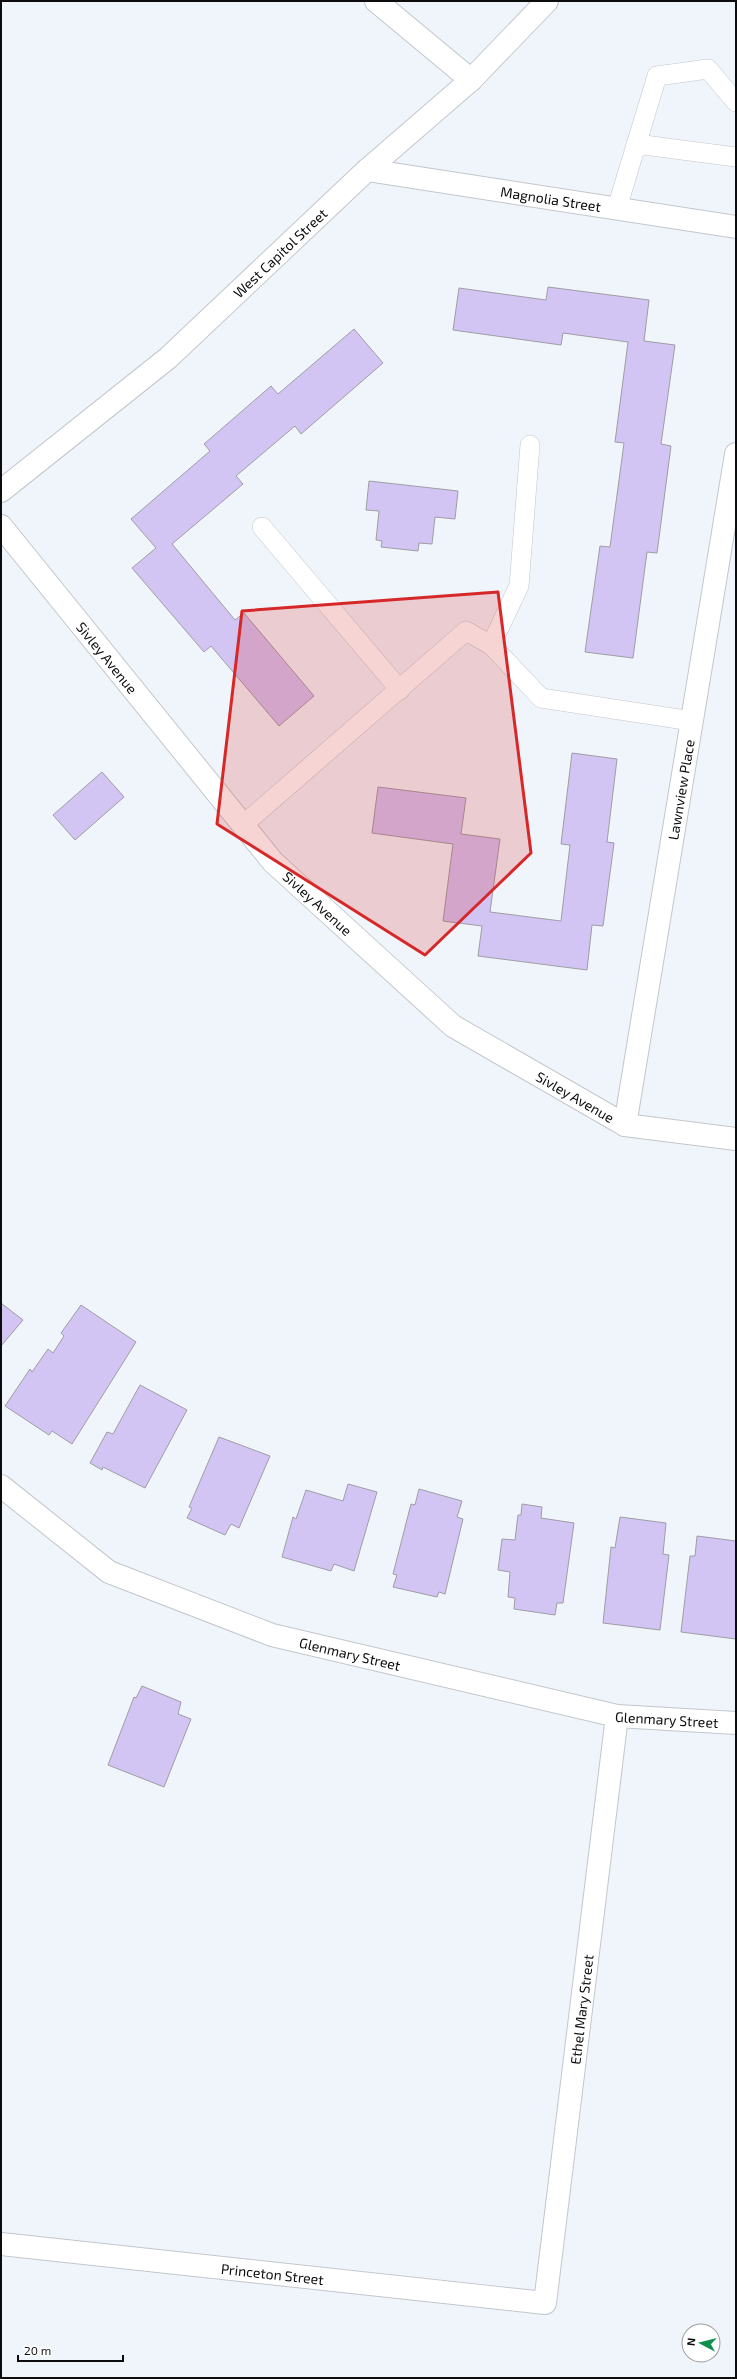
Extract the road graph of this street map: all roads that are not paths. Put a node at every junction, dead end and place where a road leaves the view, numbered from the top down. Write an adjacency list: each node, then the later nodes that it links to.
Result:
1 (376, 1): 4 (street)
2 (535, 6): 4 (street, West Capitol Street)
3 (736, 78): 5 (lane)
4 (471, 80): 9 (street, West Capitol Street)
5 (717, 80): 6 (lane); 7 (lane)
6 (736, 102)
7 (636, 144): 8 (lane); 10 (lane)
8 (736, 157)
9 (367, 170): 10 (street, Magnolia Street); 14 (street, West Capitol Street)
10 (617, 208): 11 (street, Magnolia Street)
11 (736, 227)
12 (530, 445): 17 (lane)
13 (736, 454): 19 (street, Lawnview Place)
14 (1, 491)
15 (1, 526): 20 (street, Sivley Avenue)
16 (262, 527): 18 (lane)
17 (491, 644): 18 (lane); 19 (lane)
18 (400, 690): 20 (lane)
19 (692, 721): 21 (street, Lawnview Place)
20 (242, 825): 21 (street, Sivley Avenue)
21 (625, 1124): 22 (street, Sivley Avenue)
22 (736, 1139)
23 (1, 1486): 24 (street, Glenmary Street)
24 (617, 1716): 25 (street, Glenmary Street); 27 (street, Ethel Mary Street)
25 (736, 1723)
26 (1, 2244): 27 (street, Princeton Street)
27 (544, 2303)

